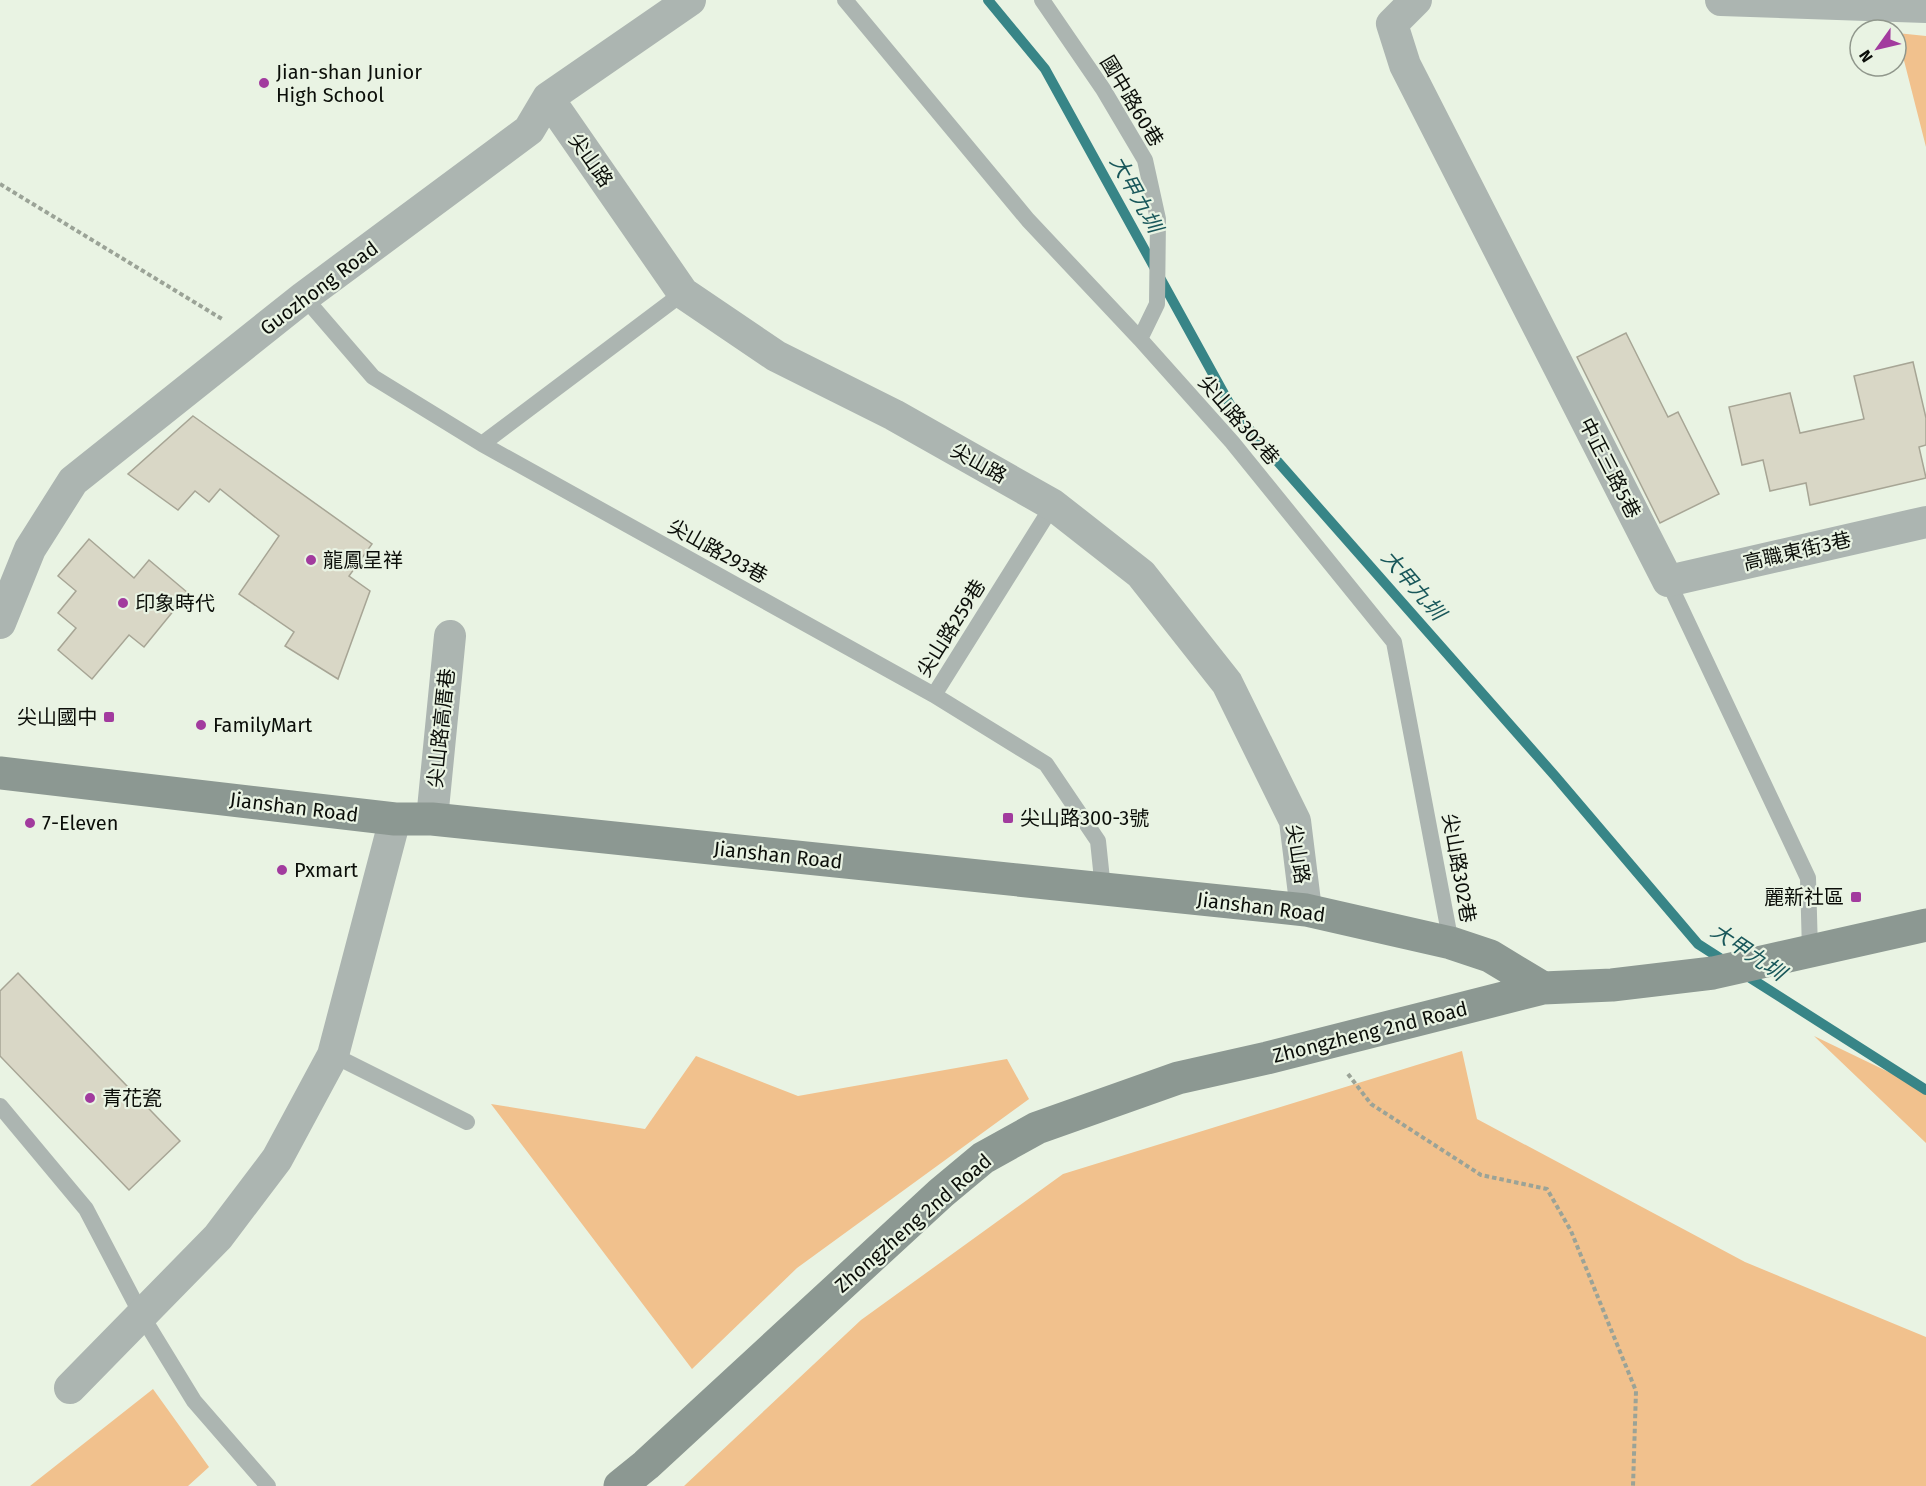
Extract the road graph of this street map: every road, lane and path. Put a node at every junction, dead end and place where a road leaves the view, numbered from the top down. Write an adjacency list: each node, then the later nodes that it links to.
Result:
1 (690, 0): 7 (street, Guozhong Road)
2 (845, 0): 12 (lane, 尖山路302巷)
3 (1042, 0): 12 (lane, 國中路60巷)
4 (1416, 0): 16 (street, 中正三路5巷)
5 (1721, 0): 6 (street)
6 (1926, 7)
7 (548, 98): 9 (street, 尖山路); 10 (street, Guozhong Road)
8 (0, 184): 11 (path)
9 (683, 293): 13 (lane); 14 (street, 尖山路)
10 (304, 297): 11 (street, Guozhong Road); 13 (lane, 尖山路293巷)
11 (253, 338): 17 (street, Guozhong Road)
12 (1140, 339): 26 (lane, 尖山路302巷)
13 (482, 444): 19 (lane, 尖山路293巷)
14 (1053, 505): 19 (lane, 尖山路259巷); 24 (street, 尖山路)
15 (1926, 522): 16 (street, 高職東街3巷)
16 (1668, 581): 27 (lane, 中正三路5巷)
17 (0, 623)
18 (450, 636): 22 (street, 尖山路高厝巷)
19 (934, 695): 23 (lane, 尖山路259巷)
20 (0, 773): 21 (street, Jianshan Road)
21 (395, 819): 22 (street, Jianshan Road); 30 (street)
22 (432, 819): 23 (street, Jianshan Road)
23 (1103, 889): 24 (street, Jianshan Road)
24 (1306, 910): 26 (street, Jianshan Road)
25 (1926, 925): 27 (street, Zhongzheng 2nd Road)
26 (1451, 943): 28 (street, Jianshan Road)
27 (1810, 951): 28 (street, Zhongzheng 2nd Road)
28 (1543, 988): 29 (street, Zhongzheng 2nd Road)
29 (1328, 1042): 36 (street, Zhongzheng 2nd Road); 37 (path)
30 (333, 1055): 32 (lane); 33 (street)
31 (0, 1106): 33 (lane)
32 (467, 1122)
33 (142, 1316): 34 (street); 35 (lane)
34 (70, 1388)
35 (267, 1486)
36 (620, 1486)
37 (1633, 1486)

